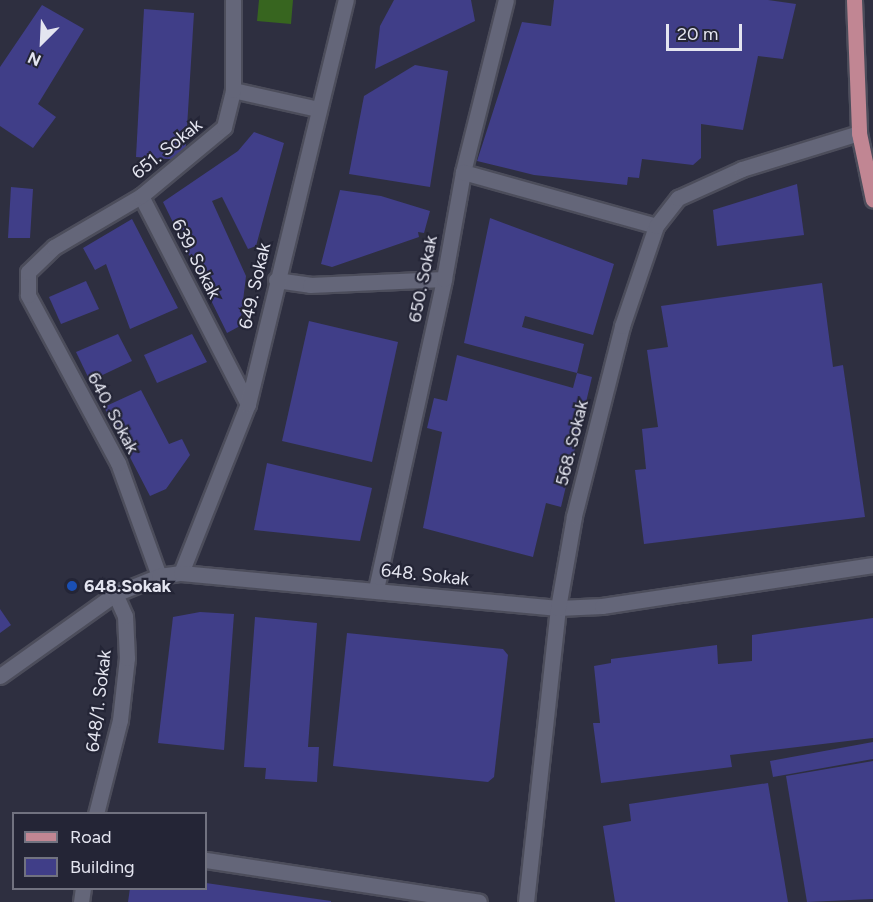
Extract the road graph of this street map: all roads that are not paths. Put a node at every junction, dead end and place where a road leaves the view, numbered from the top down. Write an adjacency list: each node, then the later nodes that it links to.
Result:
1 (233, 0): 5 (street, 651. Sokak)
2 (346, 0): 6 (street, 649. Sokak)
3 (506, 0): 8 (street, 650. Sokak)
4 (854, 0): 7 (main road)
5 (233, 90): 6 (street); 9 (street, 651. Sokak)
6 (318, 109): 13 (street, 649. Sokak)
7 (859, 133): 10 (main road); 11 (street, 568. Sokak)
8 (463, 172): 11 (street); 14 (street, 650. Sokak)
9 (141, 196): 12 (street, 651. Sokak); 15 (street, 639. Sokak)
10 (873, 200)
11 (656, 226): 21 (street, 568. Sokak)
12 (28, 272): 18 (street, 640. Sokak)
13 (276, 279): 14 (street); 15 (street, 649. Sokak)
14 (444, 279): 19 (street, 650. Sokak)
15 (248, 404): 17 (street, 649. Sokak)
16 (873, 565): 21 (street, 648. Sokak)
17 (181, 573): 18 (street, 648. Sokak); 19 (street, 648. Sokak)
18 (159, 576): 20 (street, 648. Sokak)
19 (376, 589): 21 (street, 648. Sokak)
20 (115, 594): 22 (street, 648. Sokak); 23 (street, 648/1. Sokak)
21 (558, 608): 26 (street, 568. Sokak)
22 (0, 676)
23 (96, 812)
24 (207, 860): 25 (street)
25 (479, 902)
26 (526, 902)

